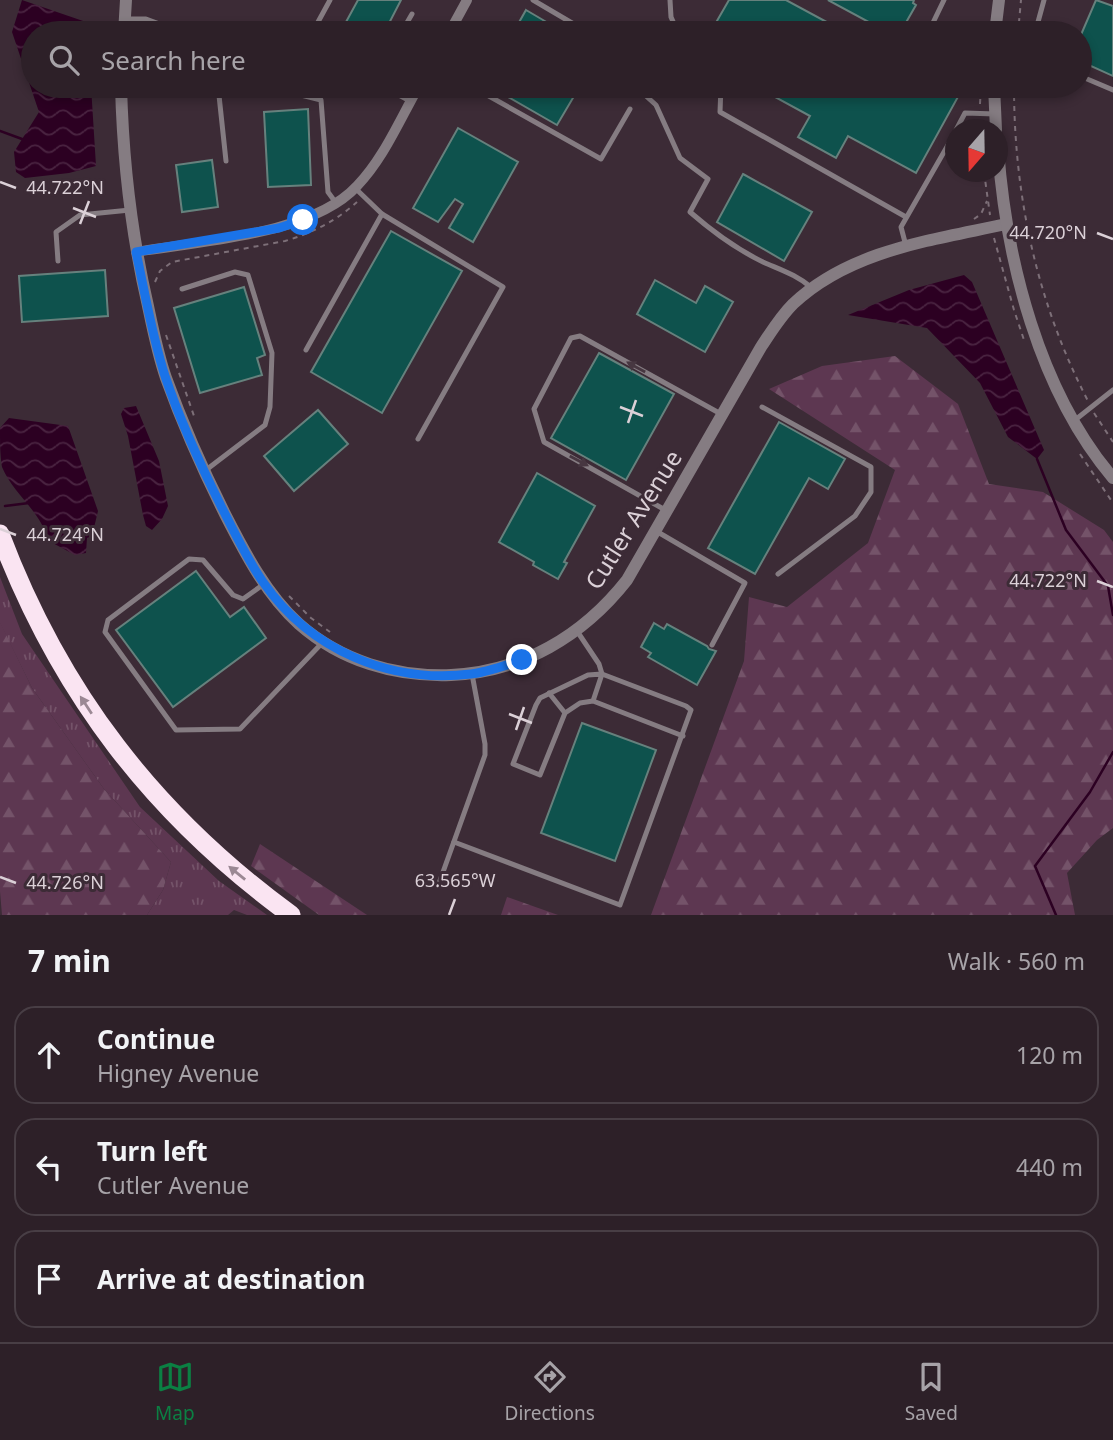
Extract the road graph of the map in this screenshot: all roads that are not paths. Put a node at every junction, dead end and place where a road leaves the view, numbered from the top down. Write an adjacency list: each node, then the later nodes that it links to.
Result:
1 (126, 0): 10 (street)
2 (330, 0): 12 (lane)
3 (467, 0): 14 (street)
4 (533, 0): 15 (lane)
5 (670, 0): 16 (lane)
6 (944, 0): 17 (lane)
7 (999, 0): 18 (street)
8 (1044, 0): 19 (lane)
9 (412, 14): 13 (lane)
10 (125, 19): 11 (lane)
11 (151, 21)
12 (319, 21)
13 (408, 21)
14 (456, 21)
15 (569, 21)
16 (673, 21)
17 (934, 21)
18 (996, 21)
19 (1038, 21)
20 (1092, 81): 21 (lane)
21 (1113, 90)
22 (121, 98): 41 (street, Cutler Avenue)
23 (219, 98): 37 (lane)
24 (313, 98): 40 (lane)
25 (404, 98): 31 (lane)
26 (412, 98): 31 (street)
27 (492, 98): 32 (lane)
28 (648, 98): 48 (lane)
29 (721, 98): 43 (lane)
30 (994, 98): 33 (street)
31 (410, 101): 39 (street)
32 (629, 109)
33 (995, 114): 34 (lane); 35 (street)
34 (962, 119)
35 (995, 119)
36 (945, 149): 43 (lane)
37 (226, 162)
38 (1002, 182): 44 (street)
39 (359, 192): 40 (street); 42 (lane)
40 (336, 203): 46 (street)
41 (130, 210): 46 (street, Cutler Avenue); 47 (lane)
42 (382, 215): 50 (lane); 55 (lane)
43 (906, 217): 45 (lane)
44 (1006, 224): 45 (street, Cutler Avenue); 54 (street)
45 (906, 247): 48 (street, Cutler Avenue)
46 (136, 252): 56 (street, Cutler Avenue)
47 (58, 261)
48 (812, 288): 53 (street, Cutler Avenue)
49 (182, 289): 56 (lane)
50 (306, 350)
51 (1113, 390): 54 (lane)
52 (762, 407): 61 (lane)
53 (721, 415): 58 (street, Cutler Avenue); 58 (lane, one-way to 58)
54 (1075, 420): 57 (street)
55 (418, 439)
56 (204, 472): 62 (street, Cutler Avenue)
57 (1113, 478)
58 (667, 511): 59 (street, Cutler Avenue)
59 (656, 531): 63 (street, Cutler Avenue); 65 (lane)
60 (0, 534): 74 (highway, one-way to 60)
61 (779, 574)
62 (264, 584): 64 (street, Cutler Avenue); 64 (lane)
63 (577, 631): 66 (street, Cutler Avenue); 67 (lane)
64 (329, 638): 66 (street, Cutler Avenue)
65 (712, 645)
66 (472, 674): 72 (lane)
67 (602, 674): 68 (lane); 69 (lane); 71 (lane)
68 (549, 693): 70 (lane); 70 (lane)
69 (593, 701): 70 (lane); 71 (lane)
70 (565, 713)
71 (683, 736): 72 (lane)
72 (454, 842): 73 (lane)
73 (438, 886)
74 (291, 915)

